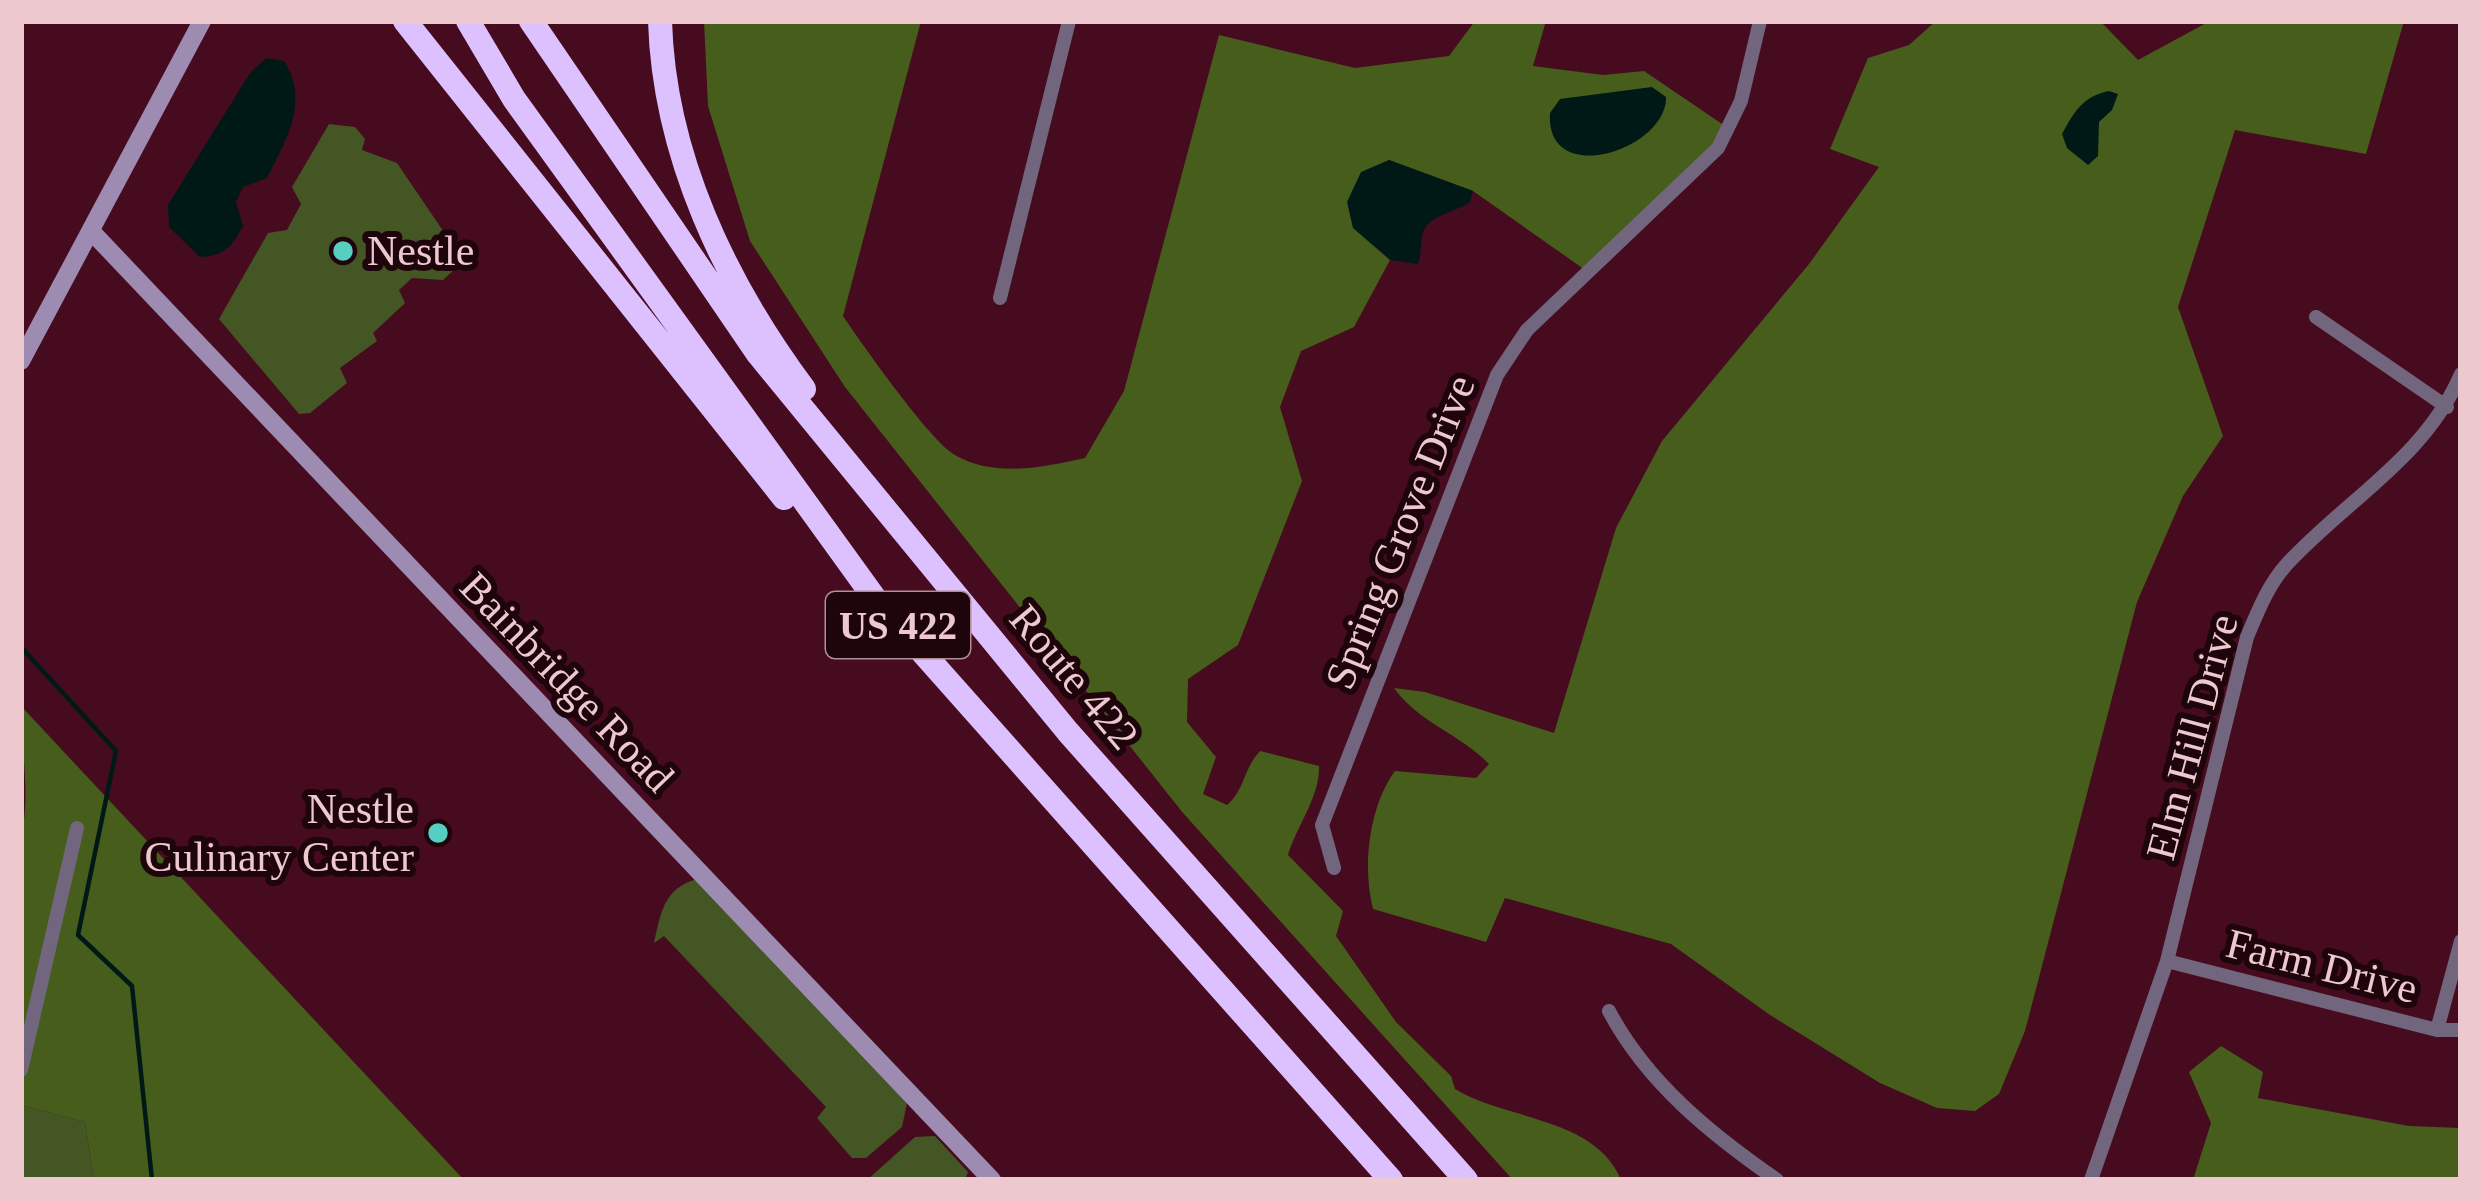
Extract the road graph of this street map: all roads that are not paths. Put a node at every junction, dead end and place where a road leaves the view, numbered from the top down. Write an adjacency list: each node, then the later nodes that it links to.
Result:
1 (202, 21): 8 (street)
2 (405, 21): 14 (highway)
3 (468, 21): 14 (highway, US 422)
4 (531, 21): 15 (highway, Route 422 / US 422)
5 (660, 21): 15 (highway)
6 (1069, 21): 9 (street)
7 (1760, 21): 17 (street, Spring Grove Drive)
8 (92, 232): 11 (street); 24 (street, Bainbridge Road)
9 (1000, 298)
10 (2316, 317): 13 (street)
11 (21, 361)
12 (2461, 374): 13 (street, Elm Hill Drive)
13 (2447, 407): 19 (street, Elm Hill Drive)
14 (876, 600): 25 (highway, US 422)
15 (988, 637): 26 (highway, Route 422 / US 422)
16 (77, 827): 23 (street)
17 (1334, 868)
18 (2461, 941): 21 (street)
19 (2167, 961): 21 (street, Farm Drive); 28 (street, Elm Hill Drive)
20 (1609, 1011): 27 (street)
21 (2437, 1030): 22 (street, Farm Drive)
22 (2461, 1030)
23 (21, 1070)
24 (992, 1180)
25 (1391, 1180)
26 (1466, 1180)
27 (1778, 1180)
28 (2092, 1180)

